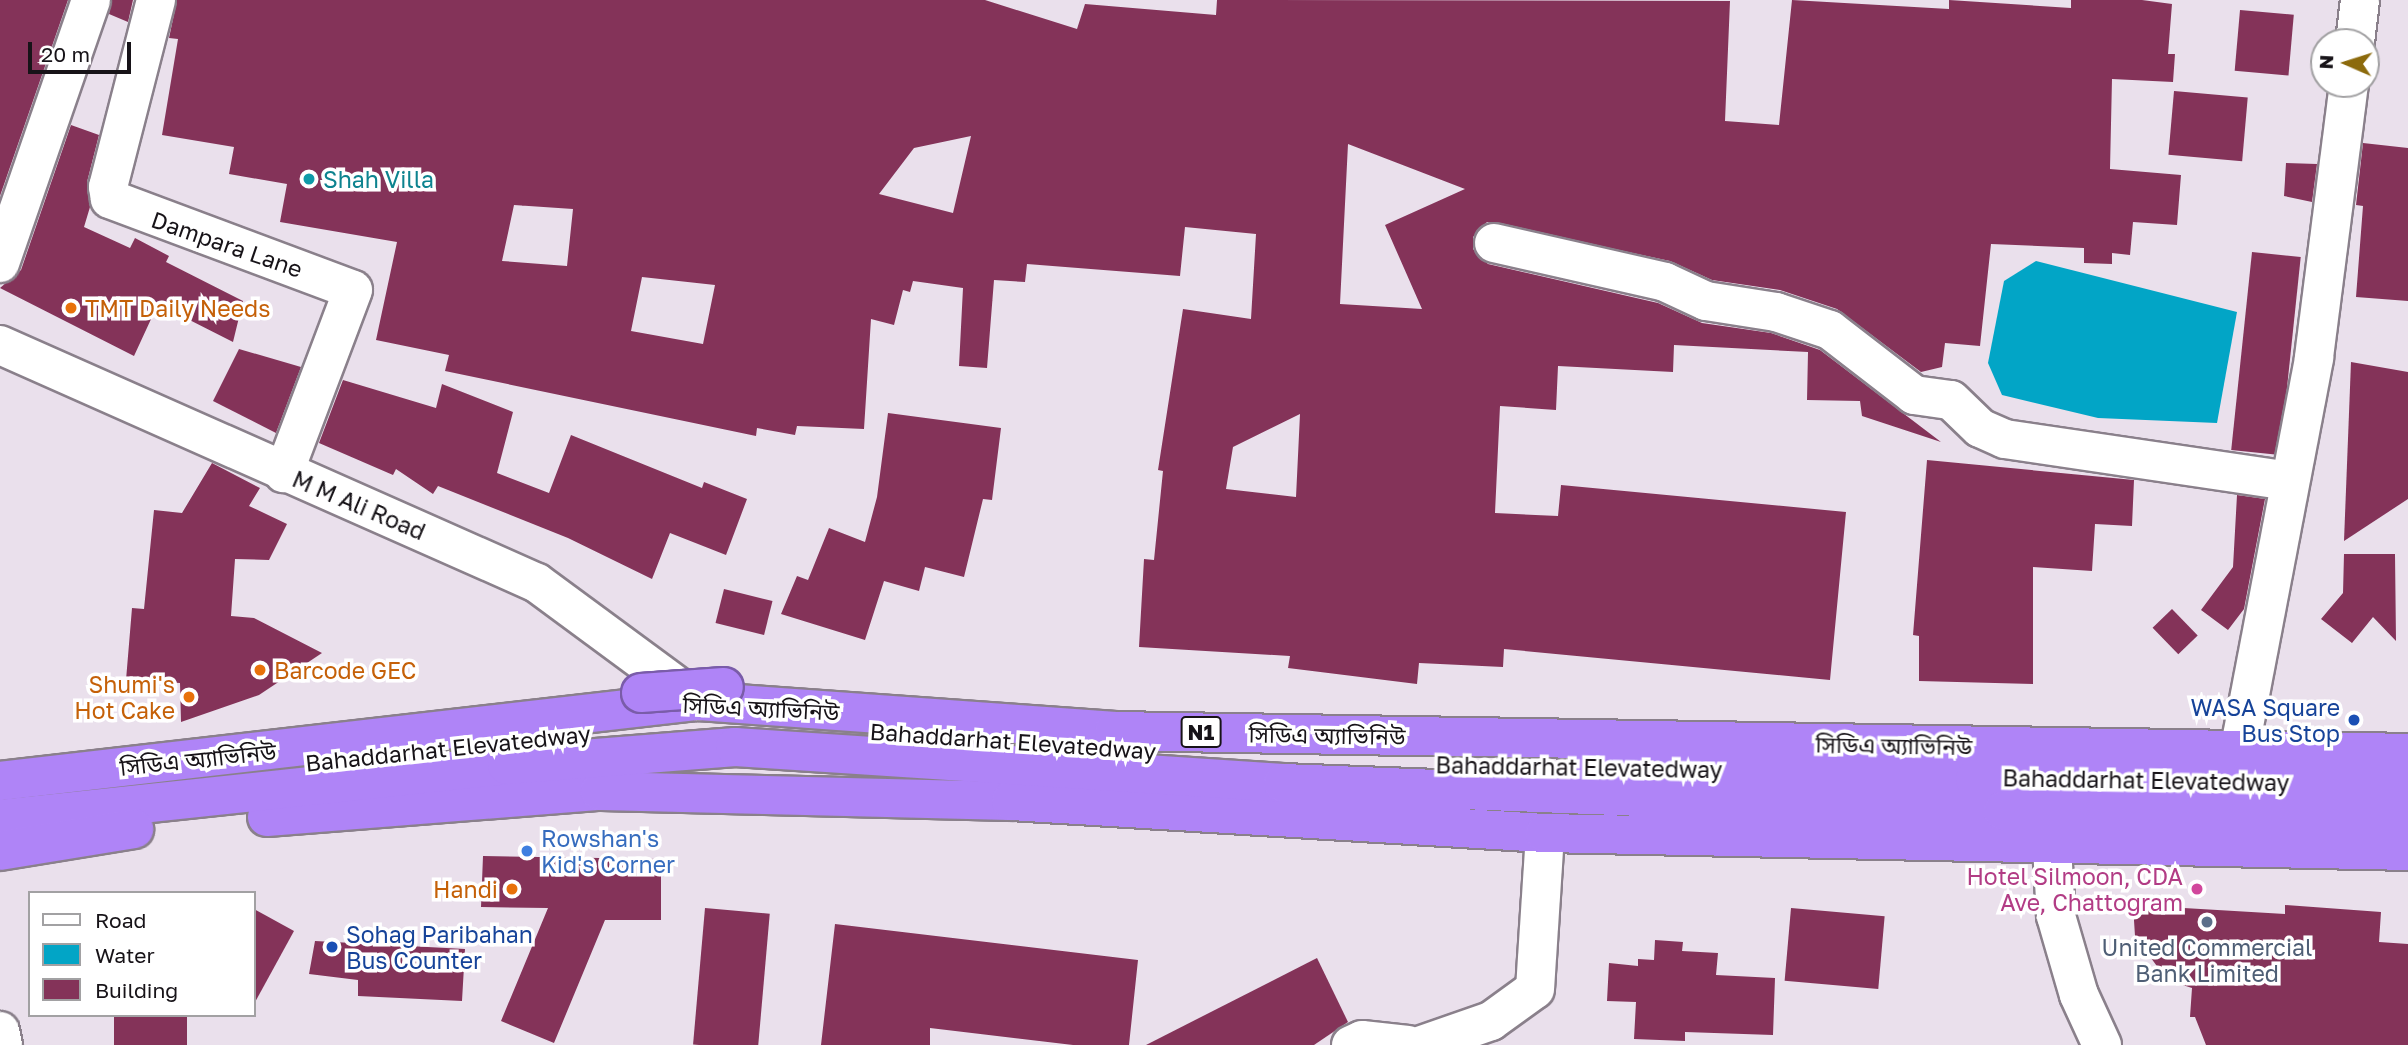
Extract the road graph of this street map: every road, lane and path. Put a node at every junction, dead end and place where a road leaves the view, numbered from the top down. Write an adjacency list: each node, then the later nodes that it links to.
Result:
1 (91, 0): 7 (street)
2 (156, 0): 9 (street, Dampara Lane)
3 (2360, 0): 4 (street)
4 (2357, 28)
5 (2347, 98): 10 (street)
6 (1494, 243): 10 (street)
7 (0, 263)
8 (0, 345): 9 (street, M M Ali Road)
9 (284, 473): 11 (street, M M Ali Road)
10 (2290, 481): 13 (street)
11 (711, 694): 12 (highway); 15 (highway, bridge); 16 (highway, সিডিএ অ্যাভিনিউ)
12 (2152, 750): 13 (highway); 17 (highway)
13 (2239, 752): 14 (highway)
14 (2408, 753)
15 (0, 757)
16 (0, 781)
17 (2292, 782): 18 (highway, Bahaddarhat Elevatedway); 19 (highway, Bahaddarhat Elevatedway)
18 (2408, 782)
19 (0, 796)
20 (2408, 814): 21 (highway, Bahaddarhat Elevatedway)
21 (0, 819)
22 (1545, 833): 23 (highway); 24 (highway); 30 (street)
23 (2052, 847): 25 (highway); 31 (street)
24 (0, 851)
25 (2408, 851)
26 (0, 1031): 27 (street)
27 (3, 1045)
28 (1351, 1045): 29 (street)
29 (1408, 1045)
30 (1422, 1045)
31 (2102, 1045)

